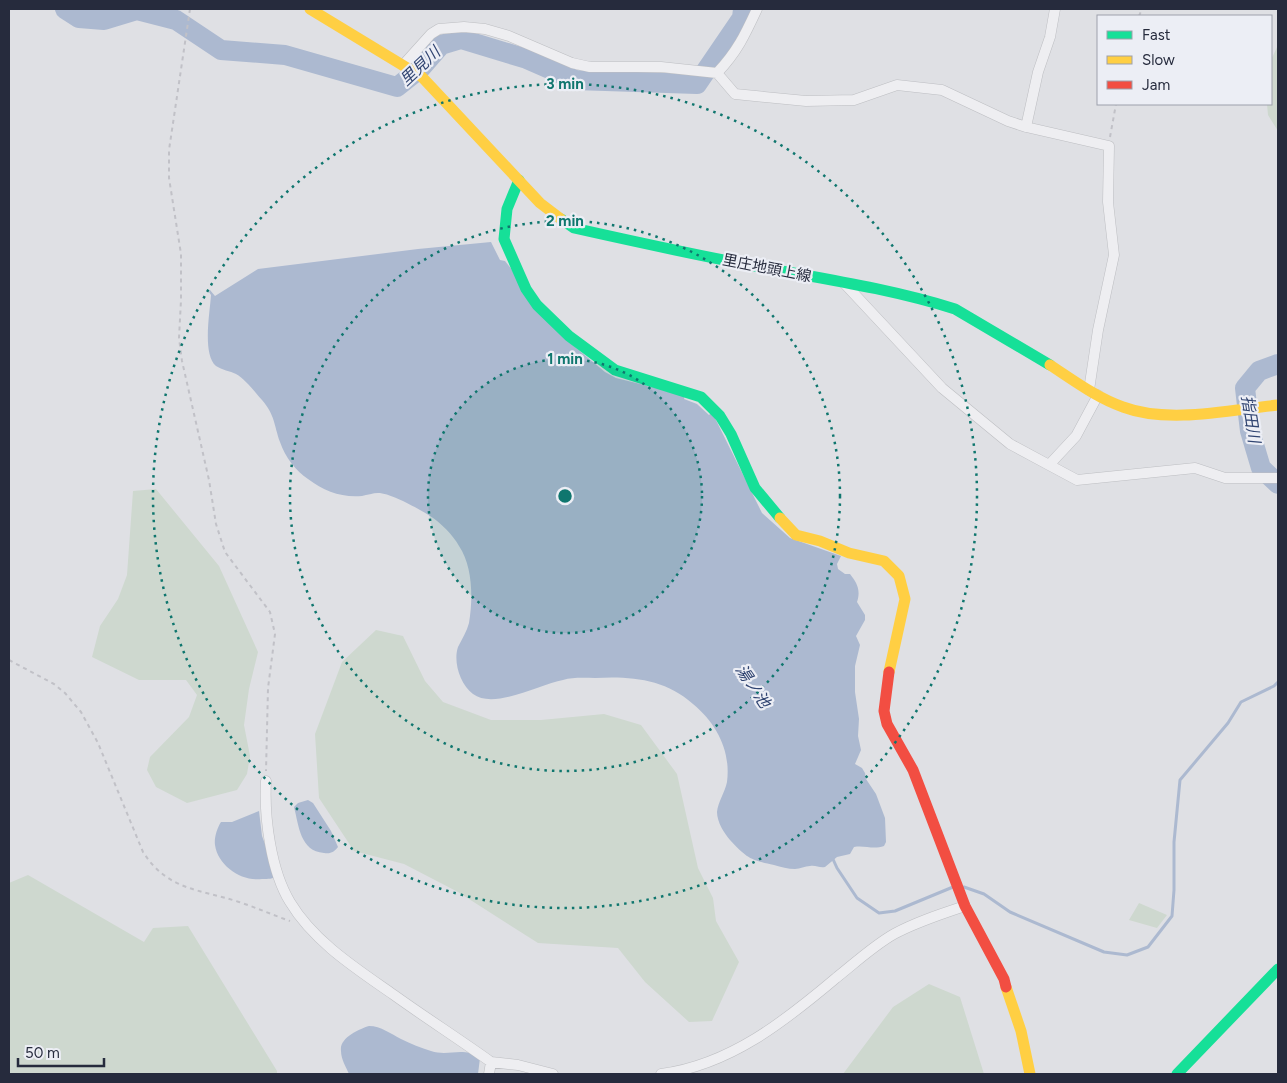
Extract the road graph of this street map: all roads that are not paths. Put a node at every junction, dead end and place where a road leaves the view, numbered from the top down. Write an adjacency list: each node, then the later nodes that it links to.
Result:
1 (310, 9): 4 (main road, 里庄地頭上線)
2 (757, 9): 5 (street)
3 (1055, 9): 6 (street)
4 (407, 66): 5 (street); 7 (main road, 里庄地頭上線)
5 (716, 73): 6 (street)
6 (1026, 127): 9 (street)
7 (519, 180): 8 (main road, 里庄地頭上線); 14 (main road)
8 (844, 283): 9 (main road, 里庄地頭上線); 11 (street)
9 (1093, 393): 10 (main road, 里庄地頭上線); 11 (street)
10 (1278, 405)
11 (1050, 465): 12 (street)
12 (1274, 478)
13 (266, 781): 16 (street)
14 (965, 906): 19 (street); 20 (main road)
15 (1278, 969): 21 (main road)
16 (491, 1062): 17 (street); 18 (street)
17 (489, 1074)
18 (553, 1074)
19 (662, 1074)
20 (1030, 1074)
21 (1177, 1074)

